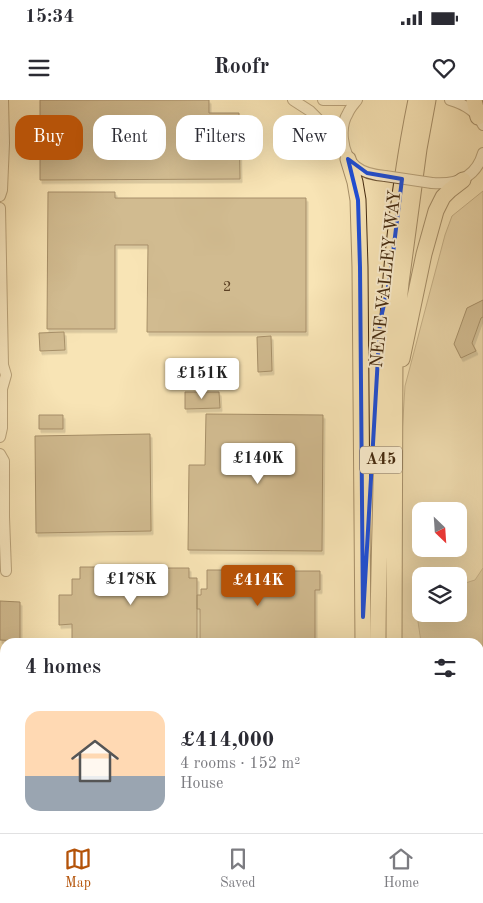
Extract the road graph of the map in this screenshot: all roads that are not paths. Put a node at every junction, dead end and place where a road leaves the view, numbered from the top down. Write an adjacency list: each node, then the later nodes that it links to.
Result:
1 (3, 100): 17 (street)
2 (292, 100): 10 (street)
3 (323, 100): 4 (street)
4 (346, 100)
5 (357, 100): 11 (street)
6 (416, 100): 19 (highway, NENE VALLEY WAY / A45)
7 (428, 100): 20 (highway, NENE VALLEY WAY / A45)
8 (450, 100): 12 (street)
9 (474, 100): 12 (highway)
10 (314, 115)
11 (346, 117)
12 (481, 121)
13 (483, 153): 16 (street)
14 (346, 156): 16 (street, bridge); 24 (highway)
15 (483, 171): 16 (street)
16 (466, 178): 20 (highway)
17 (0, 196)
18 (0, 208): 21 (street)
19 (390, 278): 24 (highway); 26 (highway, NENE VALLEY WAY / A45)
20 (395, 392): 27 (highway, NENE VALLEY WAY / A45)
21 (0, 437)
22 (0, 454): 23 (street)
23 (6, 571)
24 (363, 617): 25 (highway)
25 (363, 638)
26 (378, 638)
27 (394, 638)

